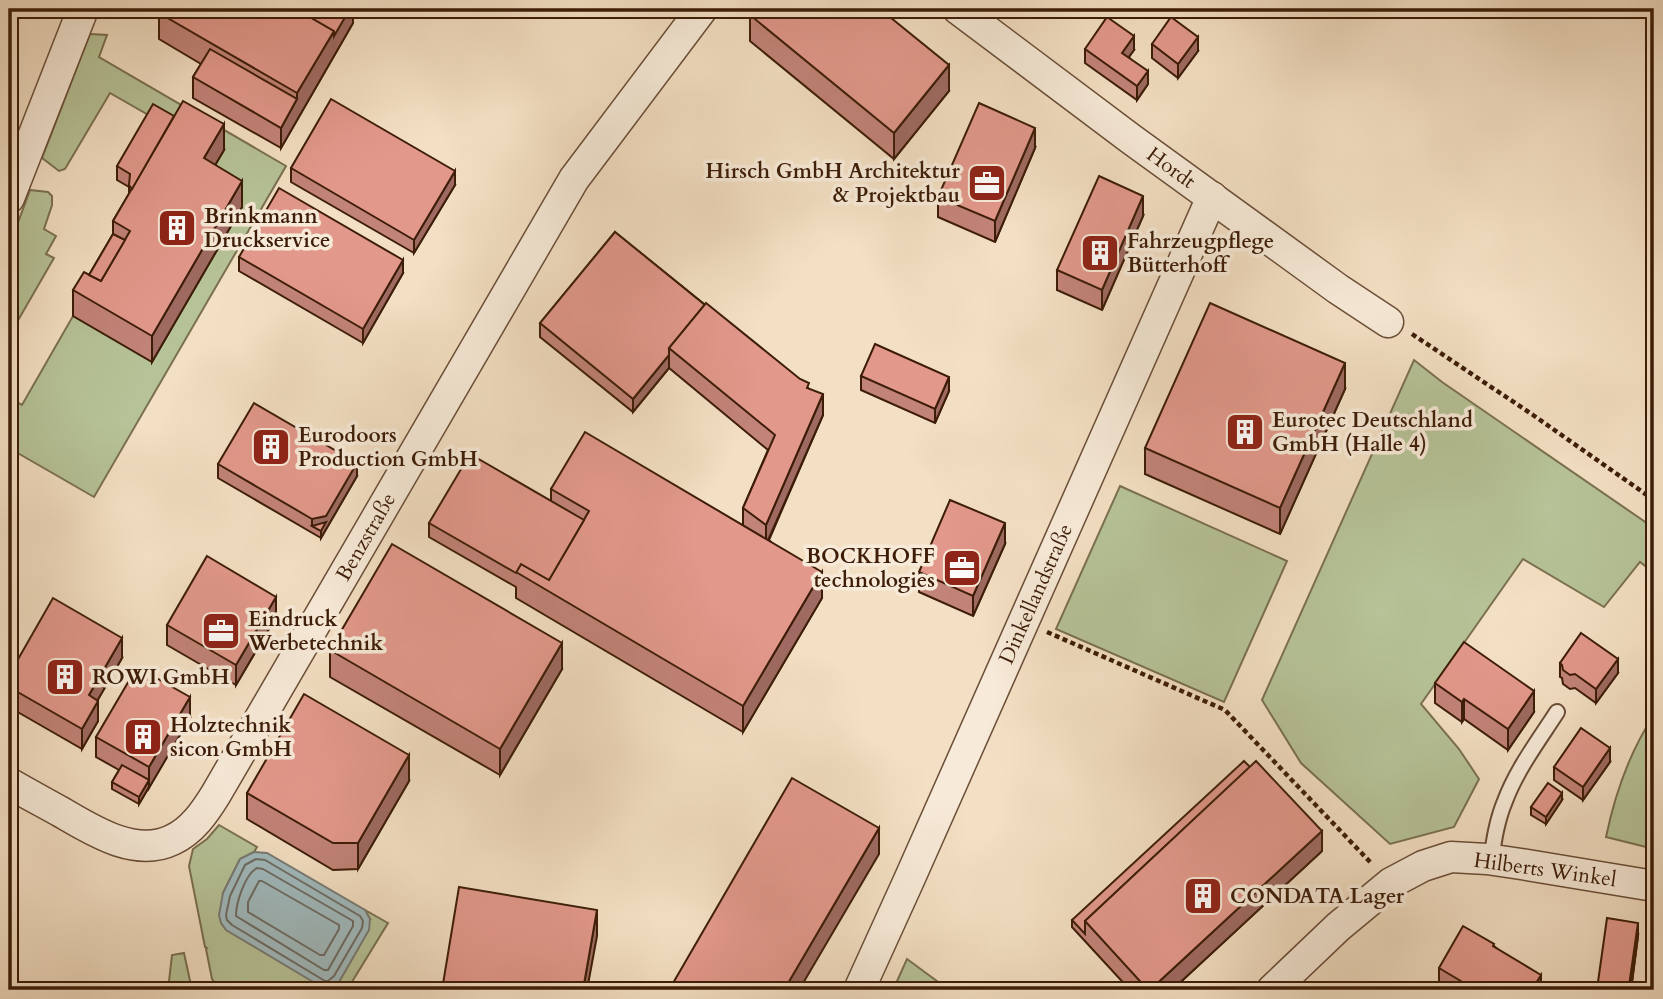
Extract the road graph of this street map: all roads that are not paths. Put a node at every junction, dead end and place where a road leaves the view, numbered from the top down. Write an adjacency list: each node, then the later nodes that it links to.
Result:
1 (83, 9): 5 (street)
2 (702, 9): 8 (street, Benzstraße)
3 (958, 9): 4 (street, Hordt)
4 (1212, 197): 6 (street, Hordt); 11 (street, Dinkellandstraße)
5 (9, 198)
6 (1400, 328)
7 (1557, 712): 9 (lane)
8 (9, 783)
9 (1491, 860): 10 (street, Hilberts Winkel); 12 (street, Hilberts Winkel)
10 (1654, 886)
11 (859, 990)
12 (1272, 990)

